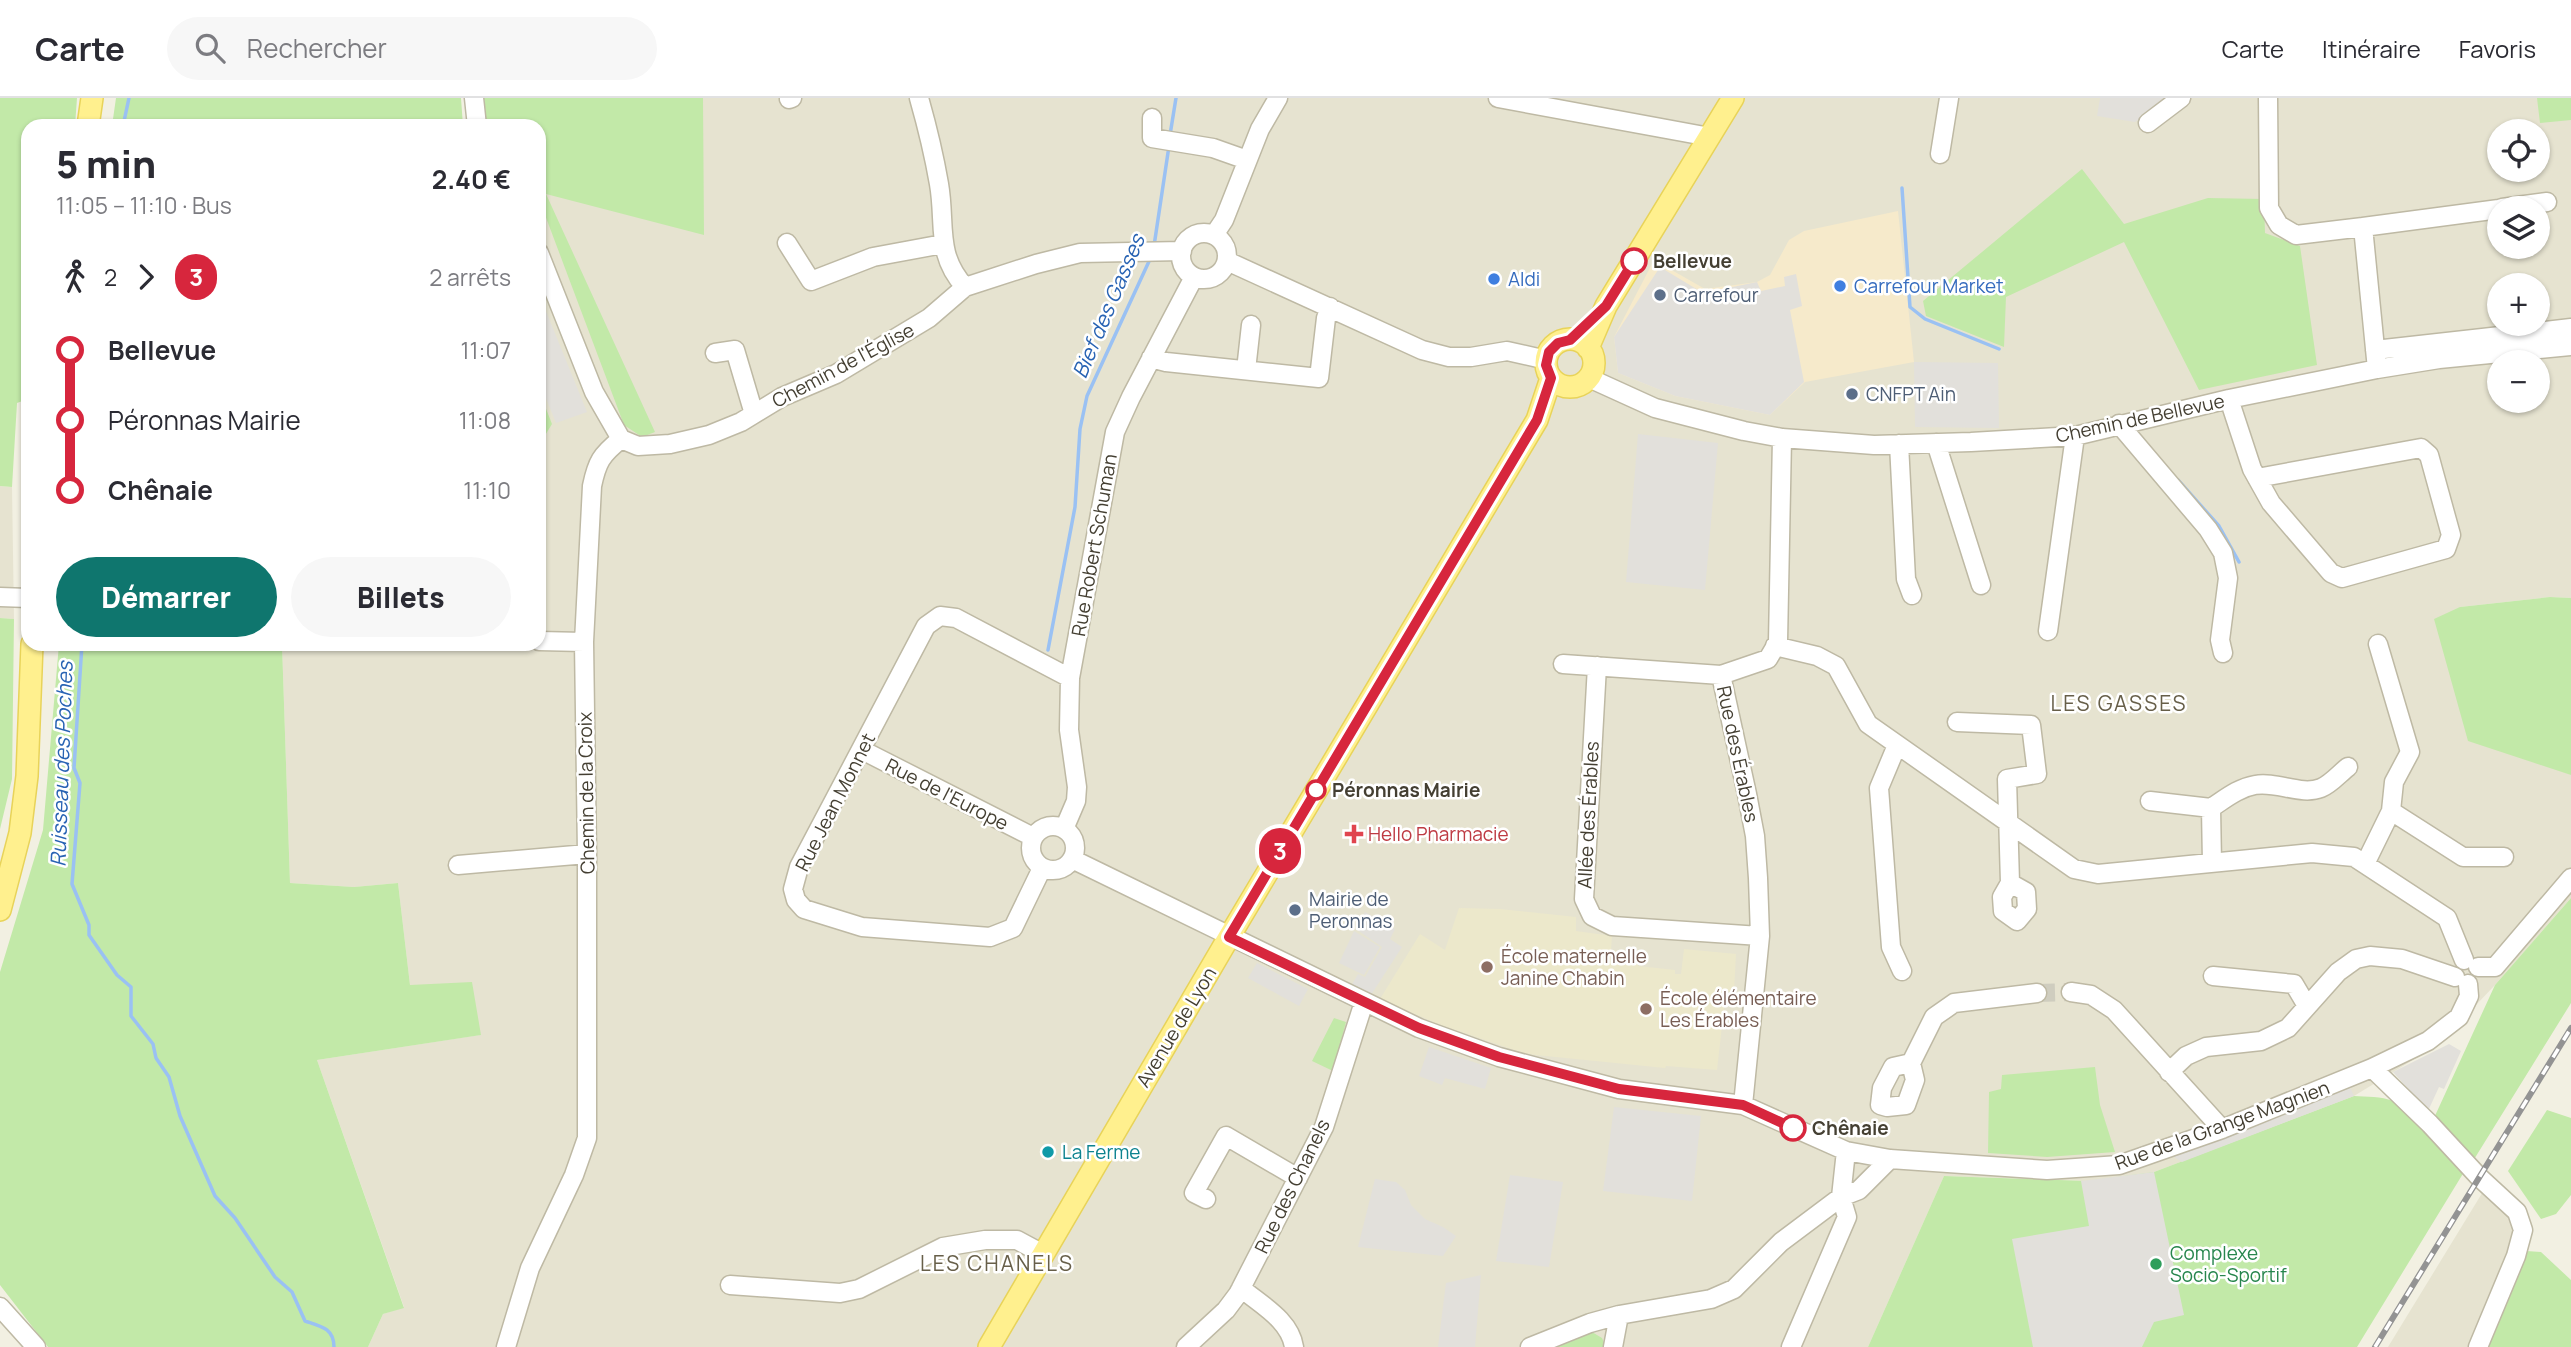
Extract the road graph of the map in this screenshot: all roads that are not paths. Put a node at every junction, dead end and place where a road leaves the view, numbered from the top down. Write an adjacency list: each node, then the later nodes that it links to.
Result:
1 (92, 98): 11 (main road)
2 (474, 98): 12 (street)
3 (919, 98): 21 (street)
4 (1499, 98): 14 (street)
5 (1733, 98): 14 (main road)
6 (1949, 98): 15 (street)
7 (2181, 98): 13 (street)
8 (2268, 98): 18 (street)
9 (1274, 99): 16 (street)
10 (1152, 118): 16 (street)
11 (89, 119)
12 (477, 119)
13 (2148, 123)
14 (1710, 137): 30 (main road)
15 (1940, 153)
16 (1247, 160): 19 (street)
17 (2487, 210): 18 (street)
18 (2363, 226): 32 (street)
19 (1214, 236): 22 (street); 23 (street)
20 (787, 243): 21 (street)
21 (943, 244): 26 (street)
22 (1182, 251): 25 (street); 26 (street, Chemin de l'Église)
23 (1227, 261): 25 (street); 27 (street)
24 (546, 271): 44 (street)
25 (1194, 277): 34 (street, Rue Robert Schuman)
26 (965, 287): 40 (street, Chemin de l'Église)
27 (1330, 307): 36 (street); 37 (street)
28 (1251, 325): 36 (street)
29 (2571, 328): 32 (street)
30 (1579, 344): 37 (main road); 38 (main road)
31 (2571, 346): 35 (street, Chemin de Bellevue)
32 (2375, 350): 35 (street)
33 (715, 353): 40 (street)
34 (1152, 358): 36 (street); 62 (street, Rue Robert Schuman)
35 (2377, 369): 39 (street, Chemin de Bellevue)
36 (1246, 370)
37 (1554, 375): 38 (main road); 84 (main road, Avenue de Lyon)
38 (1589, 378): 43 (street, Chemin de Bellevue)
39 (2229, 399): 41 (street, Chemin de Bellevue); 47 (street)
40 (754, 414): 44 (street, Chemin de l'Église)
41 (2119, 424): 42 (street, Chemin de Bellevue); 58 (street)
42 (2075, 436): 45 (street, Chemin de Bellevue); 52 (street)
43 (1782, 438): 46 (street, Chemin de Bellevue); 56 (street)
44 (621, 439): 54 (street, Chemin de la Croix)
45 (1936, 443): 46 (street, Chemin de Bellevue); 48 (street)
46 (1899, 444): 49 (street)
47 (2257, 478): 47 (street)
48 (1982, 585)
49 (1912, 595)
50 (0, 597): 51 (street)
51 (21, 598)
52 (2048, 631)
53 (546, 640): 54 (street)
54 (584, 642): 73 (street, Chemin de la Croix)
55 (2378, 645): 69 (street)
56 (1775, 646): 61 (street, Rue des Érables); 64 (street)
57 (32, 651): 82 (main road)
58 (2223, 653)
59 (1563, 664): 60 (street)
60 (1597, 666): 61 (street); 83 (street, Allée des Érables)
61 (1721, 675): 83 (street, Rue des Érables)
62 (1070, 678): 65 (street, Rue Jean Monnet); 71 (street, Rue Robert Schuman)
63 (1957, 722): 70 (street)
64 (1897, 745): 70 (street); 86 (street)
65 (862, 750): 72 (street, Rue de l'Europe); 79 (street, Rue Jean Monnet)
66 (2348, 767): 68 (street)
67 (2150, 802): 68 (street)
68 (2211, 808): 76 (street)
69 (2391, 811): 74 (street); 77 (street)
70 (2009, 823): 76 (street); 81 (street)
71 (1064, 829): 72 (street); 75 (street)
72 (1033, 837): 79 (street)
73 (587, 854): 78 (street); 109 (street, Chemin de la Croix)
74 (2504, 857)
75 (1072, 859): 79 (street); 84 (street)
76 (2212, 863): 77 (street)
77 (2365, 864): 85 (street)
78 (458, 865)
79 (1042, 868)
80 (2571, 878): 85 (street)
81 (2010, 883)
82 (0, 910)
83 (1760, 936): 96 (street, Rue des Érables)
84 (1229, 937): 91 (street, Rue de la Grange Magnien); 103 (main road, Avenue de Lyon)
85 (2471, 964): 88 (street, Rue de la Grange Magnien)
86 (1902, 971)
87 (2213, 976): 92 (street)
88 (2462, 980): 92 (street); 94 (street, Rue de la Grange Magnien)
89 (2071, 992): 95 (street)
90 (2037, 993): 93 (street)
91 (1364, 1002): 96 (street, Rue de la Grange Magnien); 100 (street, Rue des Chanels)
92 (2307, 1006): 95 (street)
93 (1911, 1063)
94 (2372, 1068): 97 (street, Rue de la Grange Magnien); 116 (street)
95 (2169, 1072): 97 (street)
96 (1743, 1105): 98 (street, Rue de la Grange Magnien)
97 (2222, 1129): 99 (street, Rue de la Grange Magnien)
98 (1846, 1151): 99 (street, Rue de la Grange Magnien); 101 (street)
99 (1890, 1159): 101 (street)
100 (1298, 1178): 102 (street); 105 (street, Rue des Chanels)
101 (1841, 1197): 107 (street); 115 (street)
102 (1206, 1199)
103 (1043, 1254): 104 (street); 110 (main road, Avenue de Lyon)
104 (730, 1285)
105 (1241, 1288): 111 (street, Rue des Chanels); 112 (street)
106 (0, 1307): 108 (street)
107 (1619, 1315): 113 (street); 114 (street)
108 (36, 1347)
109 (506, 1347)
110 (989, 1347)
111 (1186, 1347)
112 (1294, 1347)
113 (1530, 1347)
114 (1613, 1347)
115 (1791, 1347)
116 (2478, 1347)

